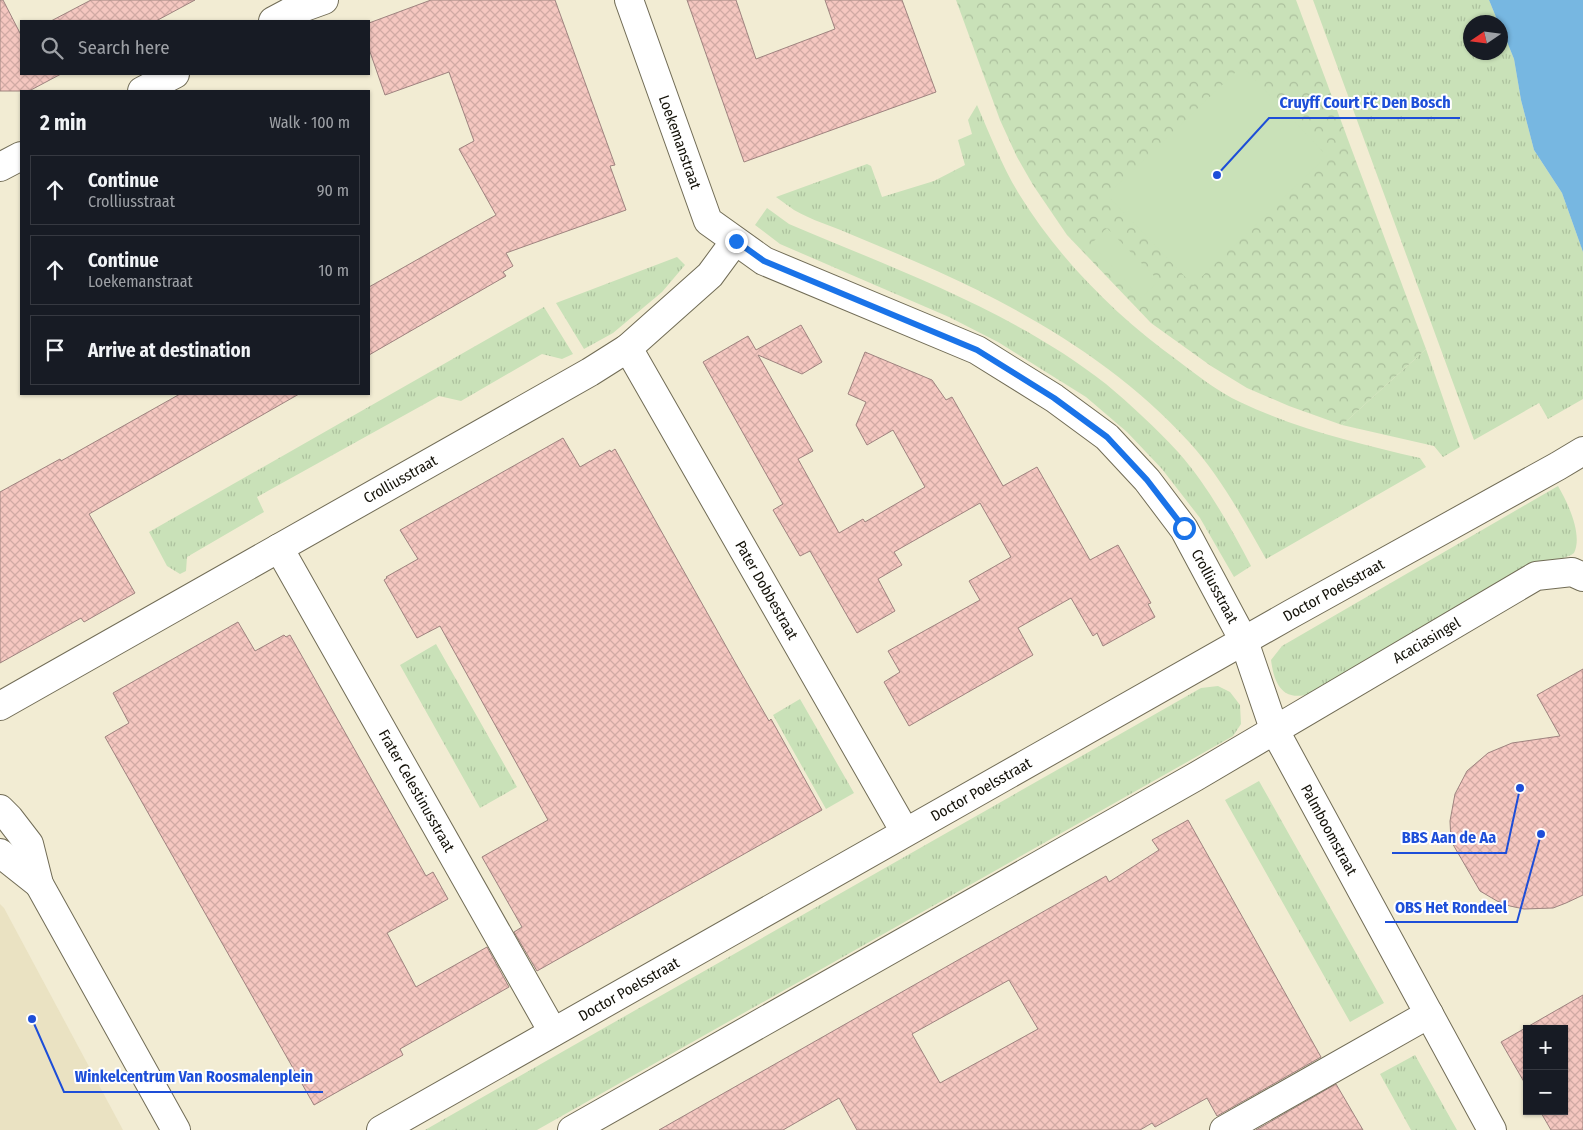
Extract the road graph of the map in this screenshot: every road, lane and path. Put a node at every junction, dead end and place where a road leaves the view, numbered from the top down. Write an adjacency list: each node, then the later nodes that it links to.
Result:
1 (324, 0): 3 (street)
2 (629, 0): 8 (street, Loekemanstraat)
3 (275, 20)
4 (173, 75): 5 (street)
5 (144, 90)
6 (20, 157): 7 (street)
7 (0, 167)
8 (736, 241): 9 (street, Loekemanstraat); 10 (street, Crolliusstraat)
9 (764, 261): 14 (street, Crolliusstraat)
10 (628, 348): 12 (street, Crolliusstraat); 18 (street, Pater Dobbestraat)
11 (1583, 451): 14 (street, Doctor Poelsstraat)
12 (279, 548): 15 (street, Crolliusstraat); 22 (street, Frater Celestinusstraat)
13 (1583, 577): 16 (street, Acaciasingel)
14 (1244, 641): 16 (street, Palmboomstraat); 18 (street, Doctor Poelsstraat)
15 (0, 706)
16 (1274, 729): 21 (street, Palmboomstraat); 25 (street)
17 (0, 809): 20 (street)
18 (905, 832): 22 (street, Doctor Poelsstraat)
19 (0, 853): 20 (street)
20 (39, 884): 23 (street)
21 (1429, 1014): 26 (street); 27 (street, Palmboomstraat)
22 (553, 1032): 24 (street, Doctor Poelsstraat)
23 (176, 1130)
24 (381, 1130)
25 (572, 1130)
26 (1224, 1130)
27 (1492, 1130)

